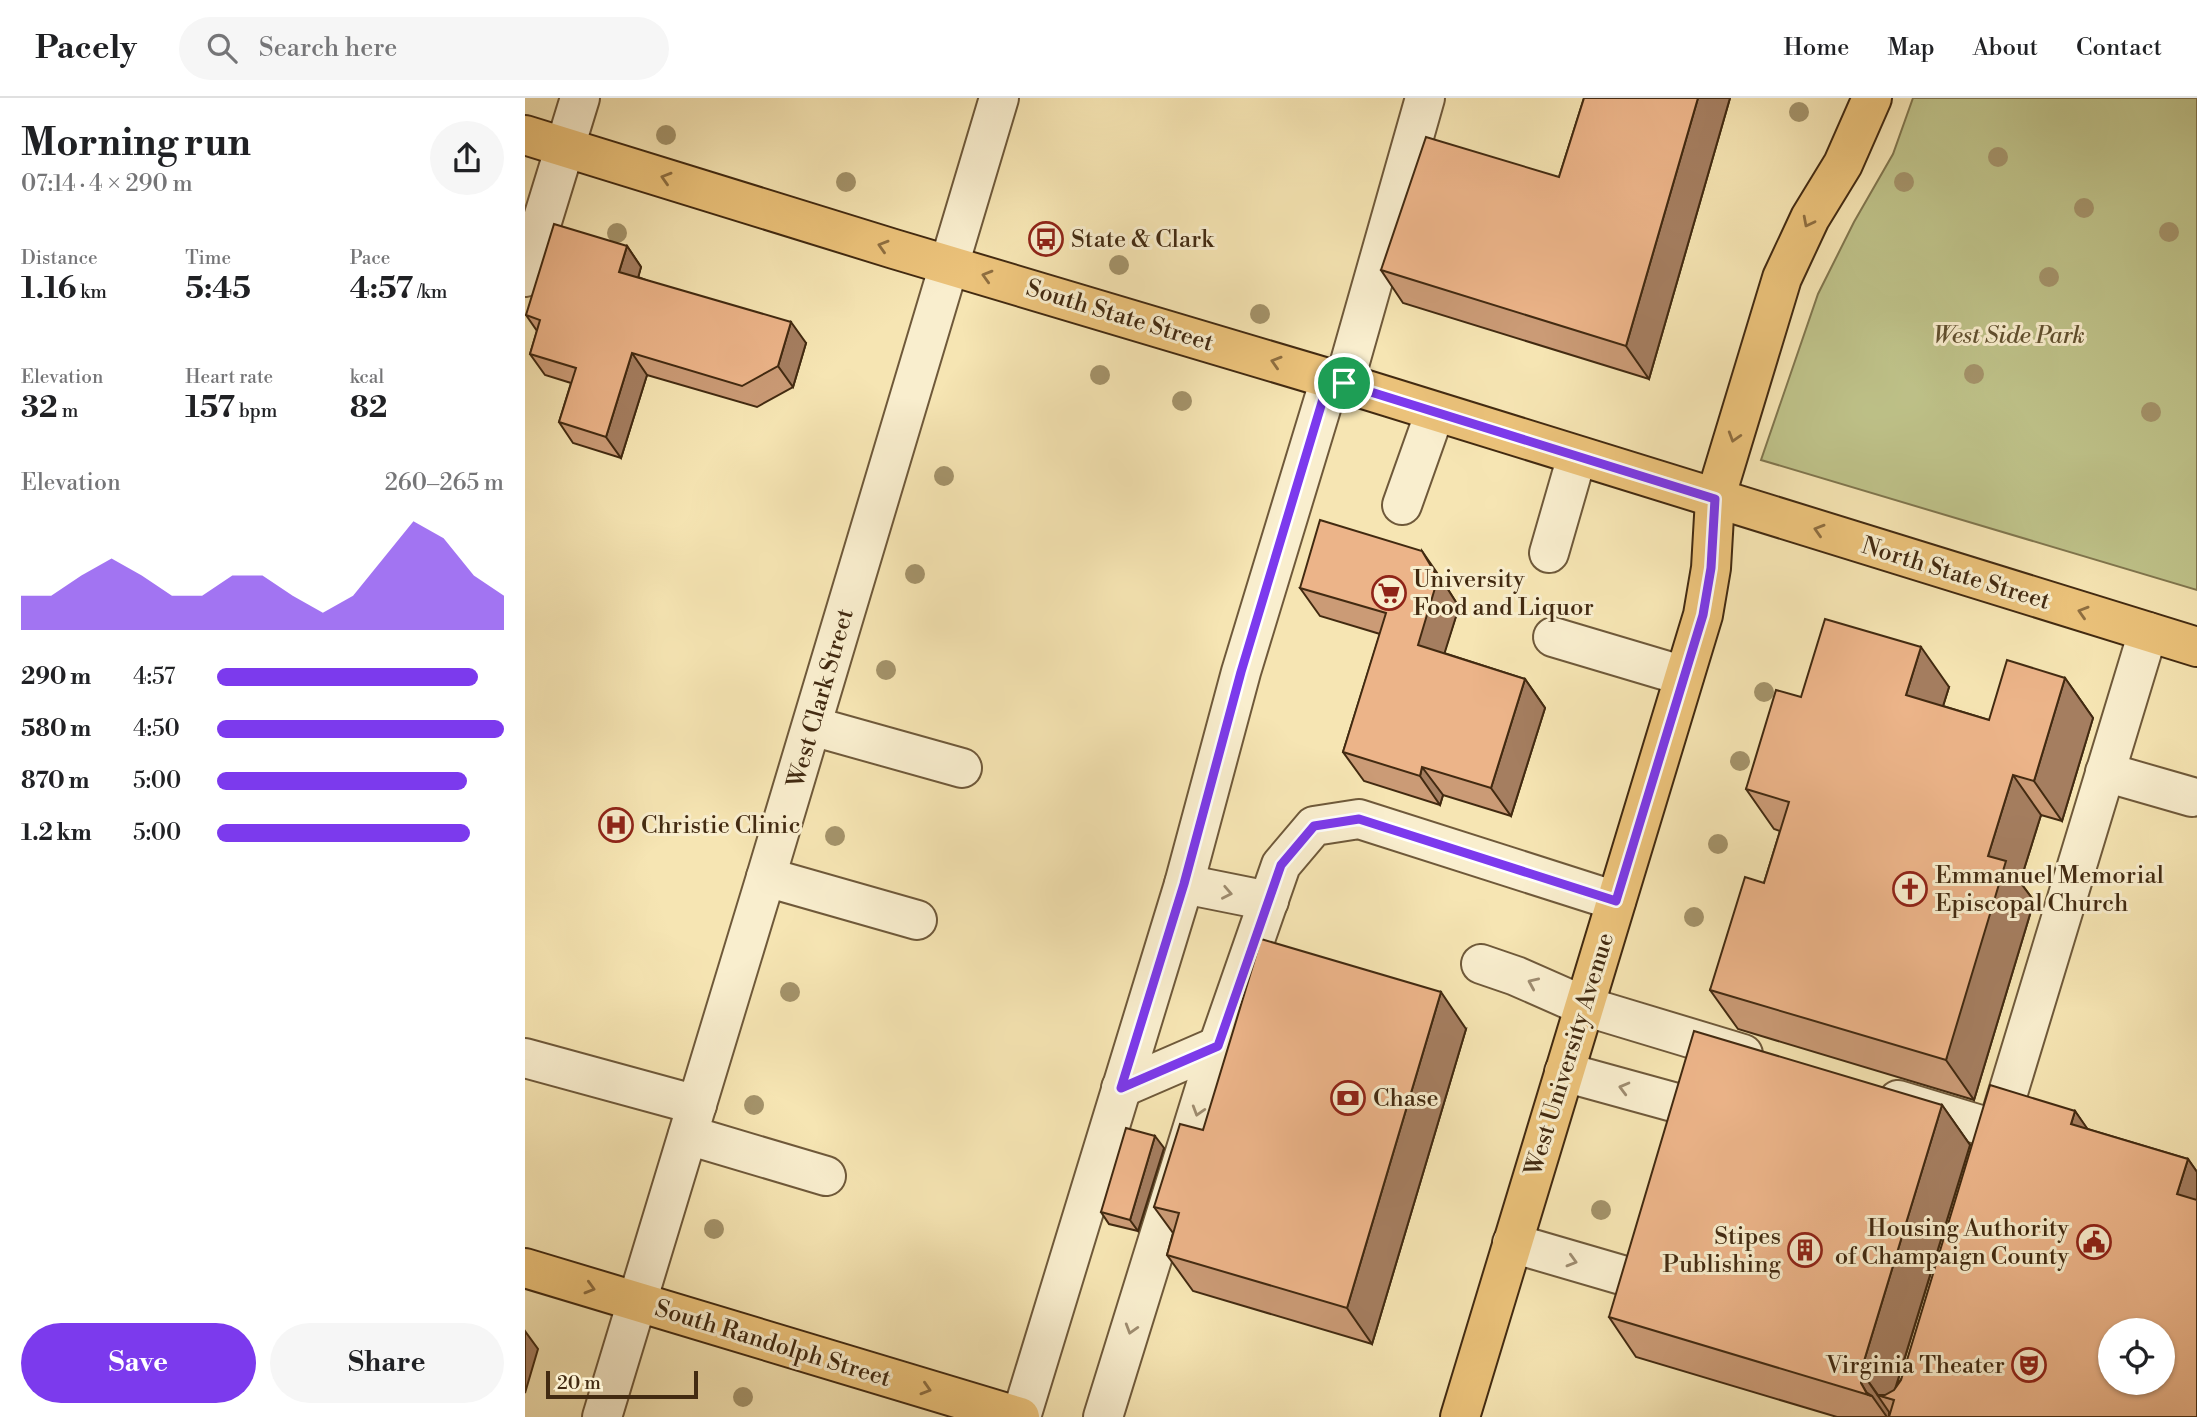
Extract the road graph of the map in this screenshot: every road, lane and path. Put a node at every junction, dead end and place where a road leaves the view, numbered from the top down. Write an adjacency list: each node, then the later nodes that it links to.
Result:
1 (580, 98): 6 (street)
2 (999, 98): 7 (street, West Clark Street)
3 (1425, 98): 9 (street)
4 (1872, 98): 12 (main road, West University Avenue, one-way to 12)
5 (525, 135): 6 (main road, South State Street)
6 (566, 147): 7 (main road, South State Street, one-way to 6); 8 (street)
7 (948, 265): 9 (main road, South State Street, one-way to 7); 19 (street, West Clark Street)
8 (525, 277)
9 (1337, 381): 10 (main road, South State Street); 24 (street)
10 (1435, 412): 11 (main road, South State Street); 13 (street)
11 (1577, 456): 12 (main road, South State Street); 14 (street)
12 (1715, 499): 15 (main road, North State Street, one-way to 12); 18 (main road, West University Avenue)
13 (1402, 505)
14 (1549, 553)
15 (2148, 632): 17 (main road, North State Street); 21 (street)
16 (1553, 637): 18 (street)
17 (2197, 647)
18 (1684, 676): 26 (main road, West University Avenue)
19 (812, 726): 20 (street); 23 (street, West Clark Street)
20 (962, 768)
21 (2105, 772): 22 (street); 38 (street)
22 (2192, 797)
23 (766, 877): 27 (street); 37 (street, West Clark Street)
24 (1184, 884): 25 (street, one-way to 25); 34 (street)
25 (1269, 901): 26 (street); 30 (street)
26 (1616, 901): 29 (main road, West University Avenue)
27 (918, 920)
28 (1481, 964): 29 (street, one-way to 28)
29 (1584, 1006): 32 (street); 33 (main road, West University Avenue)
30 (1218, 1046): 34 (street); 47 (street, one-way to 47)
31 (525, 1058): 37 (street)
32 (1782, 1066)
33 (1564, 1072): 36 (street, one-way to 33); 41 (main road, West University Avenue)
34 (1121, 1088): 45 (street)
35 (1863, 1090): 38 (street)
36 (1684, 1105)
37 (692, 1120): 40 (street); 44 (street, West Clark Street)
38 (1997, 1130): 39 (street)
39 (1985, 1169)
40 (826, 1176)
41 (1512, 1243): 43 (street, one-way to 43); 48 (main road, West University Avenue)
42 (525, 1268): 44 (main road, South Randolph Street, one-way to 44)
43 (1632, 1278)
44 (636, 1302): 45 (main road, South Randolph Street, one-way to 45); 46 (street, West Clark Street)
45 (1016, 1416)
46 (602, 1417)
47 (1104, 1417)
48 (1460, 1417)

